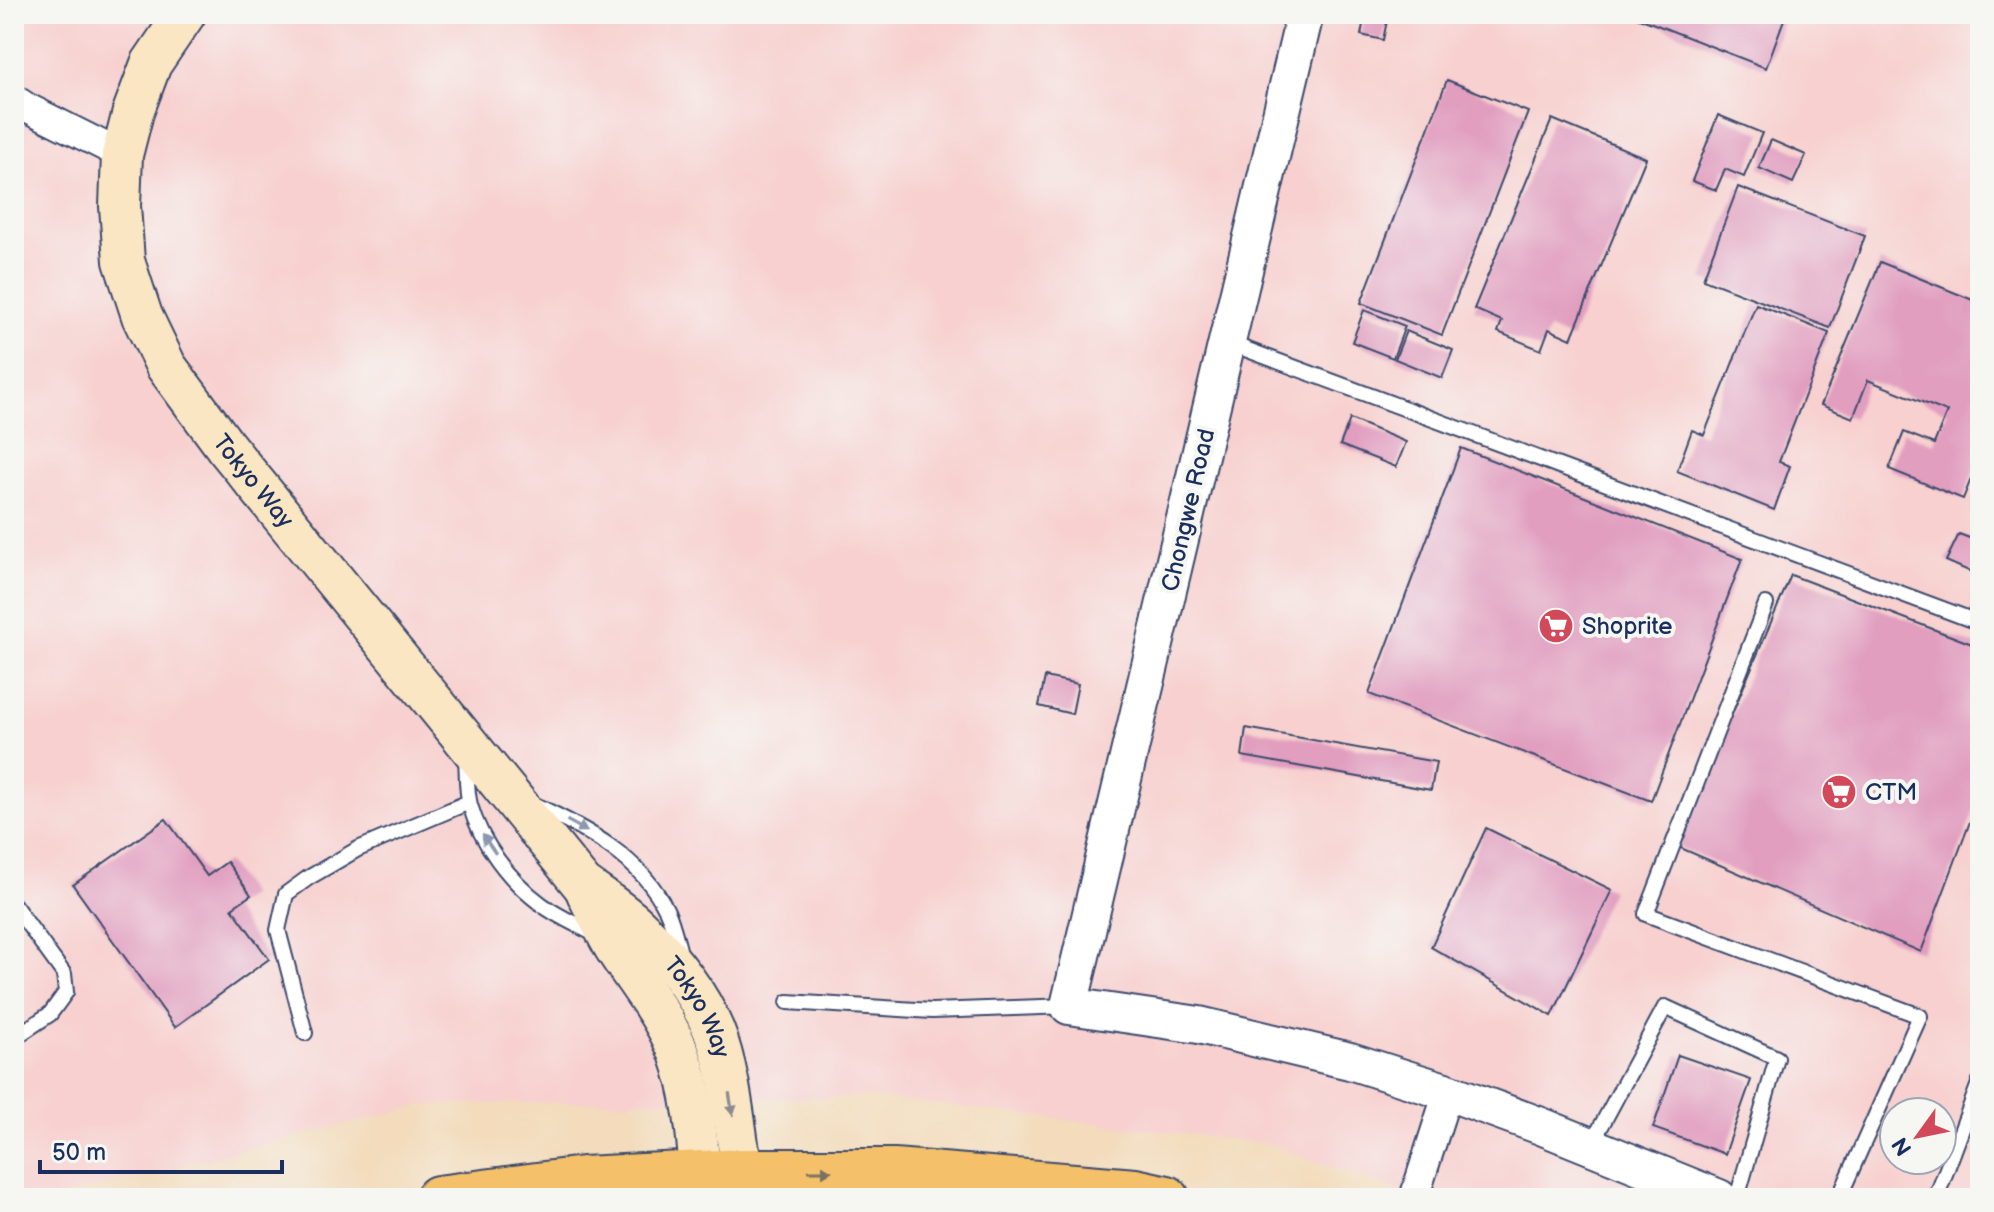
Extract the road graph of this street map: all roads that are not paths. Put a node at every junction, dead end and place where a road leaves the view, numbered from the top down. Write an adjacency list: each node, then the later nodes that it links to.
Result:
1 (185, 14): 4 (main road, Tokyo Way)
2 (1305, 14): 5 (street, Chongwe Road)
3 (14, 99): 4 (street)
4 (122, 155): 8 (main road, Tokyo Way)
5 (1228, 343): 7 (lane); 16 (street, Chongwe Road)
6 (1766, 604): 28 (lane)
7 (1980, 623)
8 (465, 741): 9 (main road, Tokyo Way); 10 (lane)
9 (507, 792): 11 (main road, Tokyo Way); 14 (lane, one-way to 14)
10 (469, 802): 13 (lane, one-way to 10); 17 (lane)
11 (583, 885): 13 (main road, Tokyo Way); 14 (main road, Tokyo Way)
12 (14, 905): 18 (lane)
13 (612, 945): 22 (main road, Tokyo Way)
14 (691, 989): 22 (main road, Tokyo Way, one-way to 22)
15 (788, 1002): 16 (lane)
16 (1069, 1006): 20 (street)
17 (305, 1033)
18 (14, 1038)
19 (1980, 1081): 29 (lane)
20 (1448, 1092): 21 (street); 25 (street)
21 (1591, 1146): 26 (street); 27 (lane)
22 (720, 1185): 23 (main road); 24 (main road, one-way to 24)
23 (438, 1198)
24 (1167, 1198)
25 (1414, 1198)
26 (1719, 1198)
27 (1737, 1198)
28 (1839, 1198)
29 (1936, 1198)

